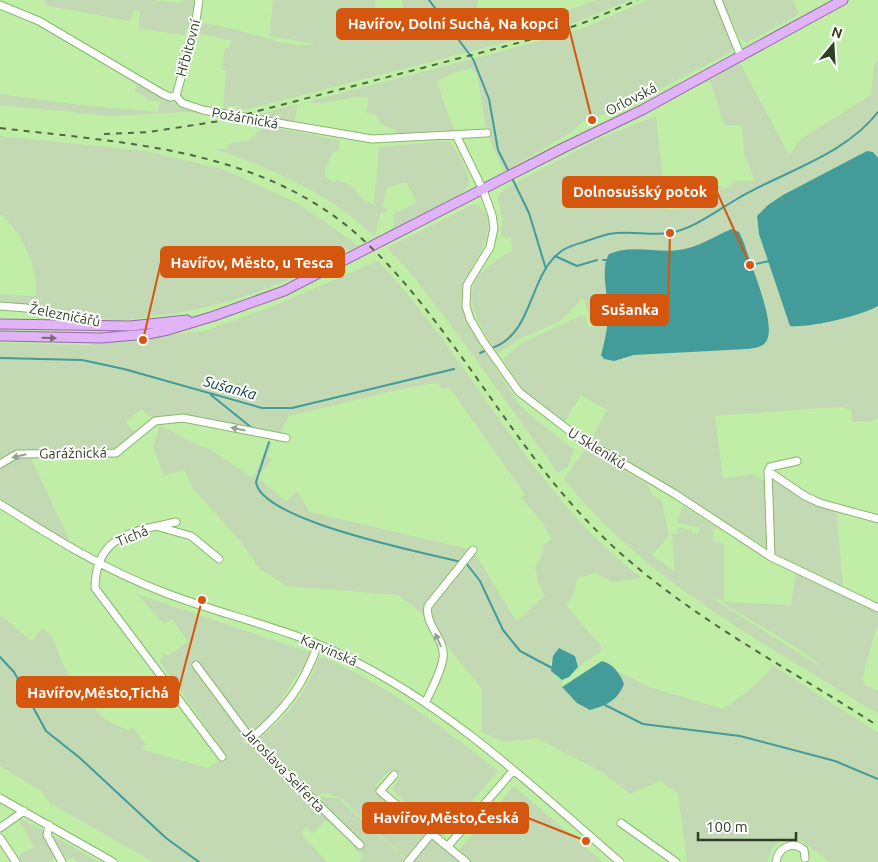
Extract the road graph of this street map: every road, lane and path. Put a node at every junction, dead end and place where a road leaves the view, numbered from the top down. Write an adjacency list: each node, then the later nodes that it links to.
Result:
1 (199, 0): 6 (street, Hřbitovní)
2 (718, 0): 5 (street)
3 (843, 0): 5 (main road, Orlovská)
4 (0, 5): 6 (street, Požárnická)
5 (741, 57): 9 (main road, Orlovská)
6 (176, 96): 8 (street, Požárnická)
7 (487, 133): 8 (street, Požárnická)
8 (456, 135): 9 (street)
9 (483, 190): 11 (main road, Orlovská); 24 (street, U Skleníků)
10 (0, 306): 13 (street, Železničářů)
11 (214, 316): 13 (main road); 14 (main road, one-way to 11)
12 (0, 324): 13 (main road)
13 (130, 326)
14 (0, 336)
15 (286, 438): 17 (street, Garážnická, one-way to 17)
16 (797, 461): 18 (street)
17 (0, 464)
18 (768, 471): 20 (street); 24 (street)
19 (0, 504): 26 (street, Karvinská)
20 (878, 519)
21 (176, 522): 22 (street, Tichá)
22 (156, 526): 25 (street); 26 (street, Tichá)
23 (472, 552): 30 (street, one-way to 23)
24 (771, 556): 27 (street, U Skleníků)
25 (219, 559)
26 (97, 564): 28 (street, Karvinská); 32 (street)
27 (878, 608)
28 (318, 644): 30 (street, Karvinská); 31 (street)
29 (196, 665): 31 (street, Jaroslava Seiferta)
30 (426, 702): 33 (street, Karvinská)
31 (251, 739): 42 (street, Jaroslava Seiferta)
32 (222, 757)
33 (513, 771): 43 (street); 50 (street, Karvinská)
34 (394, 775): 40 (street)
35 (0, 798): 36 (street)
36 (24, 811): 38 (street); 39 (street)
37 (621, 823): 51 (street)
38 (49, 825): 46 (street); 47 (street)
39 (0, 828)
40 (432, 833): 43 (street); 48 (street)
41 (0, 838): 45 (street)
42 (360, 845)
43 (448, 846): 49 (street)
44 (805, 858): 52 (street)
45 (16, 862)
46 (62, 862)
47 (113, 862)
48 (408, 862)
49 (466, 862)
50 (620, 862)
51 (676, 862)
52 (776, 862)

